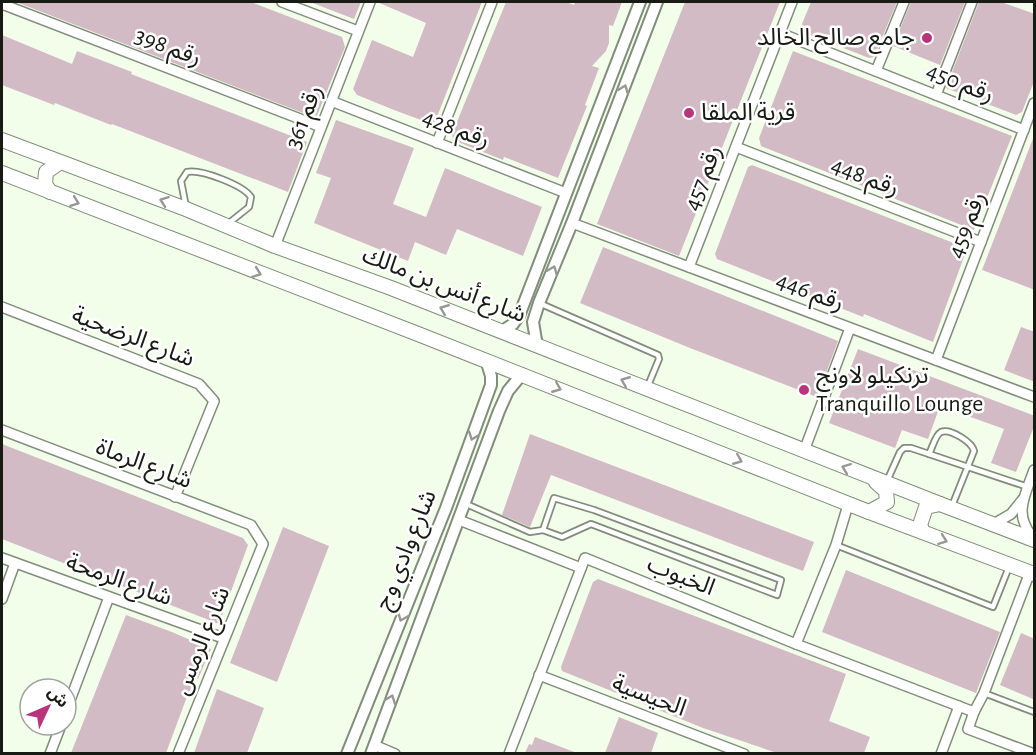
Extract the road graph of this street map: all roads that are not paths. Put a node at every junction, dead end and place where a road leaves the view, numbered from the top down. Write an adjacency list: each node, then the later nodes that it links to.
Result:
1 (282, 2): 10 (street)
2 (370, 2): 10 (street, رقم 361)
3 (492, 2): 19 (street)
4 (640, 2): 22 (street)
5 (657, 2): 23 (street, one-way to 5)
6 (792, 2): 11 (street, رقم 457)
7 (904, 2): 12 (street)
8 (972, 2): 13 (street)
9 (2, 4): 16 (street, رقم 398)
10 (358, 31): 14 (street, رقم 361)
11 (780, 33): 12 (street, رقم 450); 20 (street, رقم 457)
12 (876, 71): 13 (street, رقم 450)
13 (936, 95): 17 (street, رقم 450)
14 (331, 101): 16 (street, رقم 361); 19 (street, رقم 428)
15 (1035, 103): 17 (street, رقم 459)
16 (321, 127): 31 (street, رقم 361)
17 (1024, 130): 30 (street, رقم 459)
18 (2, 140): 21 (main road, شارع أنس بن مالك)
19 (437, 143): 26 (street, رقم 428)
20 (736, 147): 30 (street, رقم 448); 32 (street, رقم 457)
21 (59, 163): 25 (main road); 27 (main road, شارع أنس بن مالك, one-way to 21)
22 (576, 166): 23 (street); 26 (street)
23 (591, 172): 28 (street)
24 (2, 173): 25 (main road)
25 (50, 192): 39 (main road, one-way to 39)
26 (566, 193): 33 (street)
27 (186, 209): 29 (main road, شارع أنس بن مالك); 29 (lane)
28 (572, 224): 32 (street, رقم 446); 34 (street, one-way to 28)
29 (226, 225): 31 (main road, شارع أنس بن مالك)
30 (981, 242): 40 (street, رقم 459)
31 (275, 246): 37 (main road, شارع أنس بن مالك, one-way to 31)
32 (689, 267): 36 (street, رقم 446)
33 (529, 291): 34 (street); 37 (street)
34 (541, 299): 38 (street); 42 (lane)
35 (2, 307): 54 (street, شارع الرضحية)
36 (850, 328): 40 (street, رقم 446); 47 (street)
37 (501, 332): 38 (main road, شارع أنس بن مالك)
38 (537, 346): 42 (main road, شارع أنس بن مالك, one-way to 38)
39 (486, 360): 41 (main road); 44 (street, شارع وادي وج)
40 (936, 360): 43 (street, رقم 446)
41 (522, 374): 45 (street, شارع وادي وج); 57 (main road, one-way to 57)
42 (646, 389): 47 (main road, شارع أنس بن مالك)
43 (1035, 397)
44 (484, 405): 45 (street); 90 (street, شارع وادي وج, one-way to 90)
45 (499, 411): 56 (street, شارع وادي وج)
46 (2, 430): 54 (street, شارع الرماة)
47 (804, 451): 51 (main road, شارع أنس بن مالك, one-way to 47)
48 (929, 454): 49 (lane); 49 (lane); 52 (lane)
49 (968, 466): 53 (lane); 58 (lane)
50 (1035, 470): 53 (street)
51 (869, 477): 52 (main road, شارع أنس بن مالك); 60 (main road, شارع أنس بن مالك)
52 (886, 483): 58 (main road, شارع أنس بن مالك)
53 (1028, 487): 55 (street)
54 (175, 497): 68 (street, شارع الرماة)
55 (1023, 499): 63 (street); 67 (street)
56 (464, 503): 61 (street, شارع وادي وج); 64 (lane)
57 (848, 504): 60 (main road); 69 (street)
58 (945, 506): 63 (main road, شارع أنس بن مالك); 65 (main road)
59 (594, 510): 62 (lane); 64 (lane); 66 (lane)
60 (869, 512): 65 (main road)
61 (459, 520): 74 (street); 87 (street, شارع وادي وج, one-way to 61)
62 (591, 524): 64 (lane); 70 (lane)
63 (992, 525): 67 (main road, شارع أنس بن مالك)
64 (543, 530)
65 (923, 532): 73 (main road, one-way to 73)
66 (668, 538): 70 (lane); 70 (lane)
67 (1035, 540)
68 (263, 544): 78 (street, شارع الرمس)
69 (836, 545): 73 (lane); 79 (street)
70 (663, 551)
71 (2, 558): 72 (street, شارع الرمحة)
72 (15, 563): 76 (street, شارع الرمحة); 77 (street)
73 (1010, 564): 75 (main road)
74 (581, 568): 79 (street, الخبوب); 80 (street)
75 (1032, 573): 82 (street)
76 (109, 597): 78 (street, شارع الرمحة); 81 (street)
77 (2, 599)
78 (224, 638): 89 (street, شارع الرمس)
79 (796, 644): 83 (street, الخبوب)
80 (539, 675): 92 (street); 93 (street, الحيسية)
81 (78, 679)
82 (984, 693): 84 (street); 85 (lane)
83 (959, 706): 84 (street, الخبوب); 94 (street)
84 (974, 712): 95 (street)
85 (1035, 712)
86 (56, 737): 88 (street)
87 (372, 749): 91 (street)
88 (50, 753)
89 (177, 753)
90 (347, 753)
91 (395, 753)
92 (508, 753)
93 (744, 753)
94 (941, 753)
95 (1034, 753)

